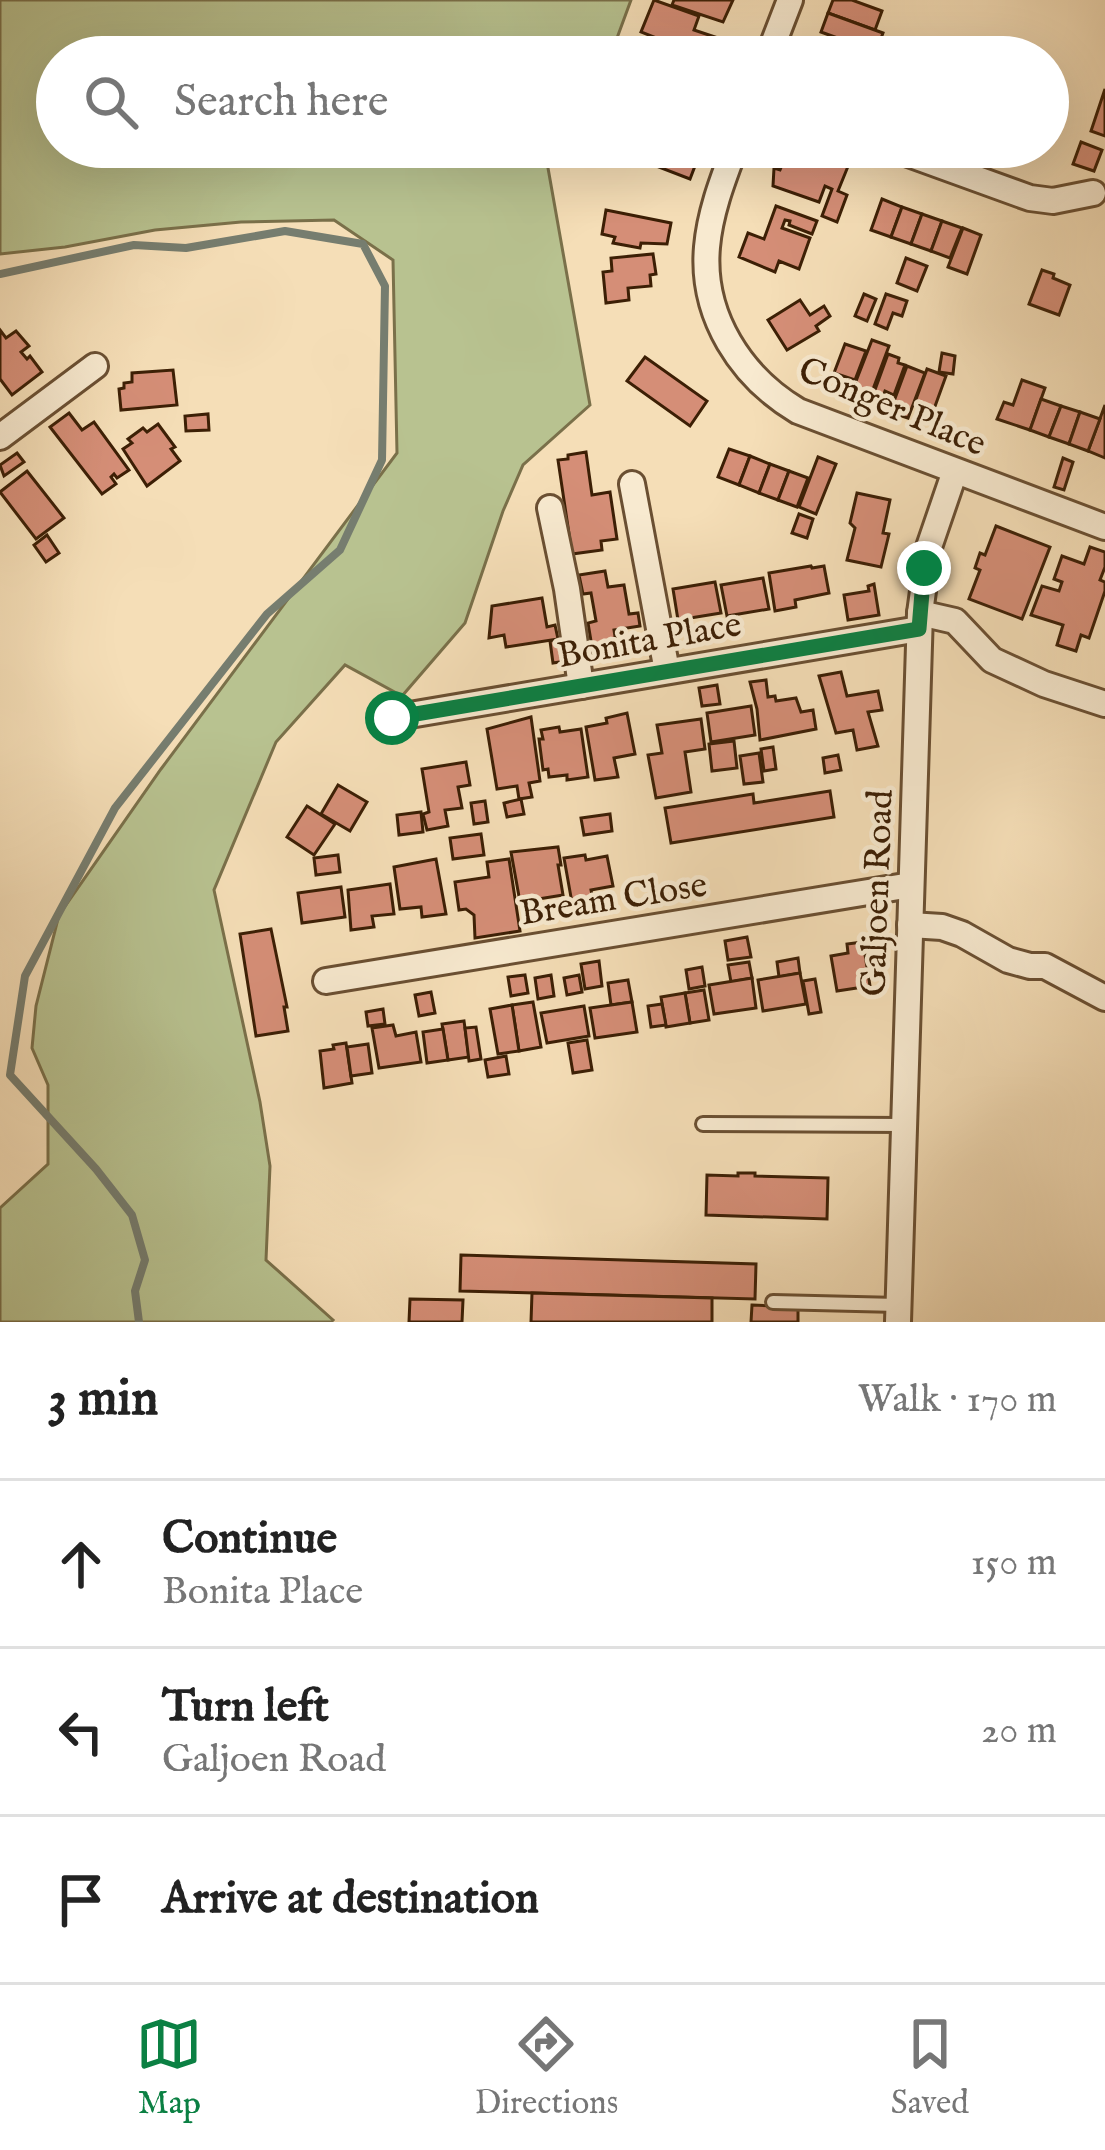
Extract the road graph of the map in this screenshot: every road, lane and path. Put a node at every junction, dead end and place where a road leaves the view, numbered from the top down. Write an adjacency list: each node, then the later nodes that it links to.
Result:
1 (790, 0): 2 (street)
2 (776, 36)
3 (728, 168): 8 (street, Conger Place)
4 (947, 168): 5 (street)
5 (1093, 194)
6 (95, 366): 7 (street)
7 (0, 437)
8 (955, 471): 11 (street, Conger Place); 12 (street, Galjoen Road)
9 (632, 484): 13 (street)
10 (550, 508): 14 (street)
11 (1105, 527)
12 (919, 621): 13 (street, Bonita Place); 15 (street); 17 (street, Galjoen Road)
13 (667, 671): 14 (street, Bonita Place)
14 (581, 686): 16 (street, Bonita Place)
15 (1105, 704)
16 (392, 718)
17 (911, 885): 18 (street, Galjoen Road); 19 (street, Bream Close)
18 (910, 925): 20 (street); 22 (street, Galjoen Road)
19 (326, 981)
20 (1105, 998)
21 (703, 1124): 22 (lane)
22 (903, 1125): 24 (street, Galjoen Road)
23 (773, 1301): 24 (lane)
24 (898, 1314)

